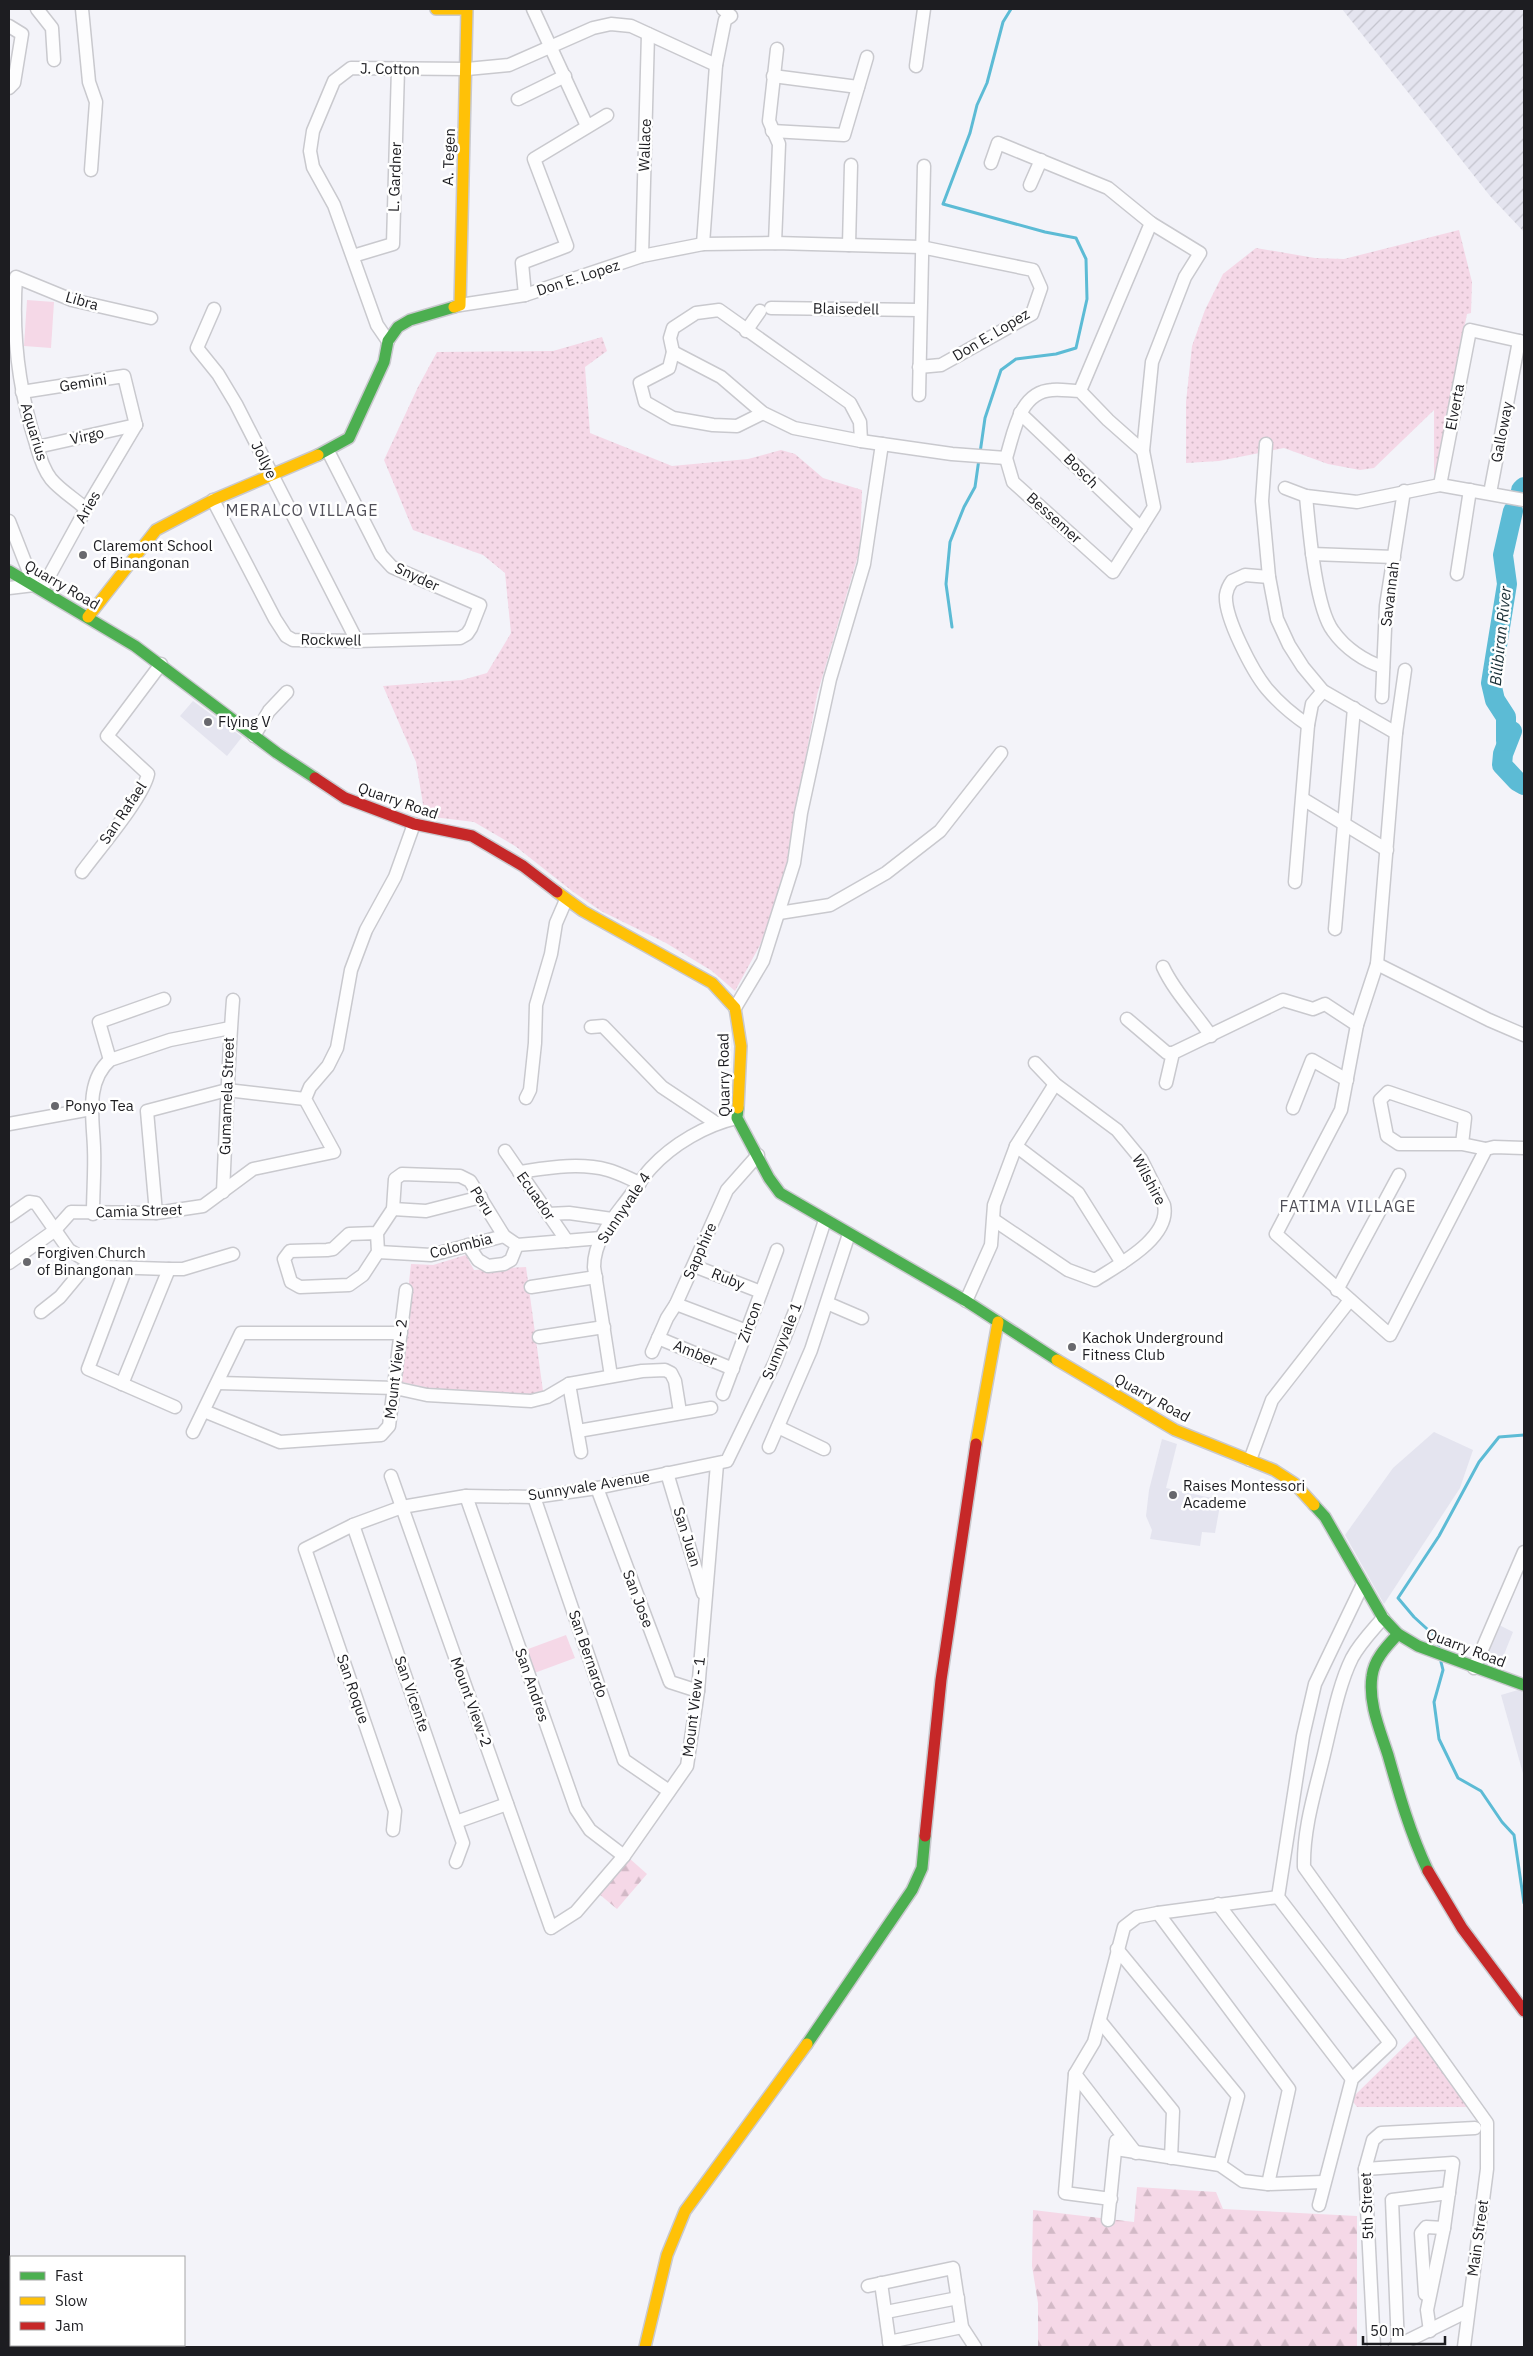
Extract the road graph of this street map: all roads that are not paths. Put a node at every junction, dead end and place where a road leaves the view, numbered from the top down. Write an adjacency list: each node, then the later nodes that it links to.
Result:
1 (37, 9): 13 (street)
2 (82, 9): 31 (street)
3 (436, 9): 4 (street)
4 (467, 9): 17 (street, A. Tegen)
5 (533, 9): 10 (street)
6 (924, 9): 15 (street)
7 (727, 12): 14 (street)
8 (9, 26): 18 (street)
9 (648, 34): 10 (street, J. Cotton); 14 (street, J. Cotton); 39 (street, Wallace)
10 (550, 47): 17 (street, J. Cotton); 19 (street)
11 (776, 49): 20 (street)
12 (868, 57): 21 (street)
13 (54, 60)
14 (716, 65): 35 (street)
15 (916, 66)
16 (398, 69): 17 (street, J. Cotton); 38 (street, L. Gardner); 38 (street, J. Cotton)
17 (467, 69): 43 (street, A. Tegen)
18 (12, 72): 22 (street)
19 (564, 76): 23 (street); 25 (street)
20 (773, 76): 21 (street); 26 (street)
21 (858, 87): 26 (street)
22 (9, 88)
23 (518, 100)
24 (607, 115): 25 (street)
25 (587, 126): 41 (street)
26 (772, 131): 34 (street)
27 (1041, 160): 28 (street); 32 (street); 33 (street)
28 (990, 163)
29 (851, 165): 36 (street)
30 (924, 166): 37 (street)
31 (90, 170)
32 (1030, 185)
33 (1151, 223): 52 (street); 63 (street)
34 (776, 243): 35 (street, Don E. Lopez); 36 (street, Don E. Lopez)
35 (703, 244): 39 (street, Don E. Lopez)
36 (849, 245): 37 (street, Don E. Lopez)
37 (921, 247): 45 (street); 51 (street, Don E. Lopez)
38 (353, 256): 48 (street, J. Cotton)
39 (642, 256): 41 (street, Don E. Lopez)
40 (16, 277): 42 (street, Aquarius); 46 (street, Libra)
41 (525, 295): 43 (street, Don E. Lopez)
42 (12, 305): 53 (street, Aquarius)
43 (460, 306): 48 (street, Don E. Lopez)
44 (214, 309): 65 (street, Jollye)
45 (920, 310): 47 (street, Blaisedell); 51 (street)
46 (151, 318)
47 (746, 331): 50 (street); 58 (street)
48 (388, 341): 62 (street)
49 (1522, 342): 66 (street, Elverta); 70 (street, Galloway)
50 (673, 352): 55 (street); 55 (street)
51 (919, 366): 54 (street)
52 (1080, 391): 56 (street); 63 (street)
53 (22, 392): 57 (street, Gemini); 61 (street, Aquarius)
54 (919, 395)
55 (764, 413): 58 (street)
56 (1020, 413): 64 (street); 76 (street, Bosch)
57 (136, 425): 61 (street, Virgo); 74 (street, Aries)
58 (861, 441): 59 (street)
59 (882, 444): 64 (street); 105 (street)
60 (1266, 444): 81 (street)
61 (37, 447): 74 (street, Aquarius)
62 (328, 451): 65 (street); 84 (street, Snyder)
63 (1143, 451): 76 (street)
64 (1006, 458): 76 (street, Bessemer)
65 (272, 476): 72 (street); 86 (street, Jollye)
66 (1440, 485): 68 (street); 69 (street)
67 (1285, 488): 71 (street)
68 (1470, 490): 70 (street); 80 (street)
69 (1404, 491): 71 (street); 78 (street, Savannah)
70 (1490, 493): 73 (street)
71 (1306, 496): 77 (street)
72 (213, 500): 85 (street); 86 (street, Rockwell)
73 (1524, 500)
74 (86, 508): 82 (street, Aries)
75 (9, 521): 82 (street)
76 (1141, 528)
77 (1312, 554): 78 (street); 88 (street)
78 (1394, 556): 88 (street, Savannah)
79 (9, 571): 82 (street, Quarry Road)
80 (1457, 574)
81 (1269, 578): 90 (street); 94 (street)
82 (38, 587): 83 (street); 85 (street, Quarry Road)
83 (9, 588)
84 (480, 605): 86 (street, Rockwell)
85 (88, 617): 87 (street, Quarry Road)
86 (357, 641)
87 (160, 664): 96 (street, Quarry Road); 102 (street, San Rafael)
88 (1383, 667): 92 (street, Savannah)
89 (1405, 670): 95 (street)
90 (1323, 691): 93 (street); 94 (street)
91 (287, 692): 96 (street)
92 (1382, 697)
93 (1354, 708): 95 (street); 100 (street)
94 (1308, 725): 98 (street)
95 (1396, 734): 101 (street)
96 (254, 736): 99 (street, Quarry Road)
97 (1001, 753): 105 (street)
98 (1303, 799): 100 (street); 103 (street)
99 (414, 824): 104 (street, Quarry Road); 126 (street)
100 (1345, 824): 101 (street); 106 (street)
101 (1387, 850): 107 (street)
102 (82, 872)
103 (1295, 882)
104 (566, 900): 111 (street, Quarry Road); 125 (street)
105 (779, 913): 111 (street)
106 (1334, 929)
107 (1377, 964): 113 (street); 116 (street)
108 (1163, 967): 117 (street)
109 (164, 999): 119 (street)
110 (233, 1000): 115 (street, Gumamela Street)
111 (735, 1008): 129 (street, Quarry Road)
112 (1127, 1019): 118 (street)
113 (1357, 1025): 117 (street); 121 (street)
114 (591, 1027): 130 (street)
115 (230, 1028): 119 (street); 124 (street, Gumamela Street)
116 (1524, 1034)
117 (1211, 1036): 118 (street)
118 (1173, 1053): 122 (street)
119 (110, 1060): 128 (street)
120 (1035, 1063): 123 (street, Wilshire)
121 (1347, 1080): 127 (street); 171 (street)
122 (1166, 1083)
123 (1055, 1084): 133 (street); 164 (street, Wilshire)
124 (227, 1090): 126 (street); 141 (street, Gumamela Street); 144 (street)
125 (526, 1098)
126 (304, 1099): 141 (street, Camia Street)
127 (1293, 1108)
128 (91, 1109): 131 (street); 145 (street)
129 (737, 1118): 130 (street, Sunnyvale 4); 137 (street, Quarry Road)
130 (716, 1123): 140 (street, Sunnyvale 4)
131 (9, 1124)
132 (1462, 1144): 132 (street); 135 (street)
133 (1016, 1146): 150 (street); 164 (street)
134 (1524, 1148): 135 (street)
135 (1486, 1149): 173 (street)
136 (505, 1151): 138 (street, Ecuador)
137 (758, 1155): 149 (street, Quarry Road); 165 (street, Sapphire)
138 (519, 1172): 140 (street); 146 (street, Ecuador)
139 (1399, 1175): 171 (street)
140 (640, 1183): 148 (street, Sunnyvale 4)
141 (223, 1192): 144 (street, Camia Street)
142 (480, 1197): 143 (street); 143 (street, Peru); 154 (street, Peru)
143 (393, 1209): 152 (street)
144 (156, 1213): 145 (street, Camia Street)
145 (93, 1214): 151 (street, Camia Street)
146 (548, 1214): 148 (street); 156 (street, Ecuador)
147 (9, 1216): 151 (street)
148 (612, 1219): 155 (street, Sunnyvale 4)
149 (824, 1220): 153 (street, Quarry Road); 203 (street, Sunnyvale 1)
150 (994, 1220): 164 (street, Wilshire); 174 (street)
151 (54, 1231): 162 (street); 163 (street, Camia Street)
152 (377, 1233): 160 (street); 160 (street)
153 (849, 1234): 174 (street, Quarry Road); 175 (street)
154 (504, 1236): 157 (street, Colombia); 158 (street, Colombia)
155 (601, 1238): 156 (street); 168 (street, Sunnyvale 4)
156 (567, 1241): 158 (street)
157 (468, 1245): 158 (street); 160 (street, Colombia)
158 (517, 1245)
159 (777, 1250): 172 (street, Zircon)
160 (378, 1252)
161 (233, 1254): 167 (street)
162 (89, 1262): 166 (street); 177 (street)
163 (9, 1263)
164 (1122, 1263)
165 (694, 1266): 172 (street, Ruby); 176 (street, Sapphire)
166 (126, 1268): 167 (street); 189 (street)
167 (169, 1269): 189 (street)
168 (596, 1277): 169 (street); 180 (street, Sunnyvale 4)
169 (531, 1287)
170 (406, 1290): 182 (street, Mount View - 2)
171 (1337, 1290): 173 (street)
172 (761, 1292): 181 (street, Zircon)
173 (1350, 1300): 204 (street)
174 (966, 1301): 179 (street, Quarry Road)
175 (827, 1303): 178 (street); 197 (street)
176 (676, 1304): 181 (street); 184 (street, Sapphire)
177 (41, 1312)
178 (862, 1318)
179 (998, 1322): 204 (street, Quarry Road); 260 (street)
180 (604, 1327): 183 (street); 187 (street, Sunnyvale 4)
181 (747, 1331): 186 (street, Zircon)
182 (401, 1333): 188 (street); 191 (street, Mount View - 2)
183 (539, 1337)
184 (658, 1338): 185 (street, Sapphire); 186 (street, Amber)
185 (652, 1352)
186 (733, 1368): 192 (street, Zircon)
187 (611, 1376): 190 (street); 196 (street)
188 (218, 1383): 191 (street); 195 (street)
189 (122, 1384): 193 (street)
190 (569, 1384): 191 (street); 198 (street)
191 (395, 1388): 195 (street, Mount View - 2)
192 (723, 1394)
193 (175, 1407)
194 (711, 1408): 196 (street)
195 (204, 1411): 199 (street)
196 (680, 1412): 198 (street)
197 (778, 1427): 200 (street); 201 (street)
198 (578, 1431): 202 (street)
199 (193, 1432)
200 (769, 1447)
201 (824, 1449)
202 (582, 1452)
203 (730, 1459): 205 (street, Sunnyvale Avenue)
204 (1250, 1460): 215 (street, Quarry Road)
205 (716, 1464): 206 (street, Sunnyvale Avenue); 216 (street, Mount View - 1)
206 (667, 1473): 208 (street, Sunnyvale Avenue); 216 (street, San Juan)
207 (391, 1476): 211 (street, Mount View-2)
208 (597, 1488): 210 (street, Sunnyvale Avenue); 221 (street, San Jose)
209 (466, 1496): 210 (street, Sunnyvale Avenue); 211 (street, Sunnyvale Avenue); 226 (street, San Andres)
210 (534, 1497): 222 (street, San Bernardo)
211 (402, 1507): 212 (street, Sunnyvale Avenue); 223 (street, Mount View-2)
212 (354, 1525): 213 (street, Sunnyvale Avenue); 224 (street, San Vicente)
213 (305, 1550): 225 (street, San Roque)
214 (1524, 1552): 219 (street)
215 (1363, 1584): 217 (street, Quarry Road); 228 (street)
216 (706, 1601): 221 (street, Mount View - 1)
217 (1383, 1618): 218 (street, Quarry Road); 238 (street)
218 (1398, 1634): 219 (street, Quarry Road); 233 (street)
219 (1474, 1668): 220 (street, Quarry Road)
220 (1524, 1685)
221 (698, 1691): 222 (street, Mount View - 1)
222 (669, 1791): 226 (street, Mount View - 1)
223 (507, 1804): 224 (street); 231 (street, Mount View-2)
224 (456, 1822): 227 (street, San Vicente)
225 (393, 1830)
226 (624, 1856): 231 (street, Mount View - 1)
227 (456, 1862)
228 (1278, 1897): 229 (street); 236 (street)
229 (1218, 1904): 230 (street); 236 (street)
230 (1158, 1913): 232 (street); 245 (street)
231 (550, 1928)
232 (1117, 1948): 234 (street); 242 (street)
233 (1524, 2012)
234 (1100, 2021): 235 (street); 241 (street)
235 (1075, 2074): 237 (street); 247 (street)
236 (1352, 2079): 244 (street)
237 (1117, 2128): 239 (street); 240 (street)
238 (1481, 2129): 243 (street, 5th Street); 255 (street, Main Street)
239 (1116, 2149): 240 (street); 247 (street)
240 (1136, 2153): 241 (street)
241 (1171, 2158): 242 (street)
242 (1220, 2165): 245 (street)
243 (1365, 2170): 246 (street); 262 (street, 5th Street)
244 (1323, 2182): 245 (street); 248 (street)
245 (1268, 2184)
246 (1449, 2193): 250 (street); 263 (street)
247 (1111, 2199): 249 (street)
248 (1318, 2205)
249 (1108, 2220)
250 (1444, 2228): 254 (street); 254 (street)
251 (882, 2283): 252 (street); 253 (street); 256 (street)
252 (868, 2286)
253 (958, 2298): 256 (street); 257 (street)
254 (1427, 2310): 258 (street)
255 (1468, 2311): 258 (street); 264 (street, Main Street)
256 (886, 2312): 259 (street)
257 (962, 2327): 259 (street); 261 (street)
258 (1430, 2331): 263 (street)
259 (890, 2345)
260 (644, 2347)
261 (975, 2347)
262 (1374, 2347)
263 (1397, 2347)
264 (1464, 2347)

